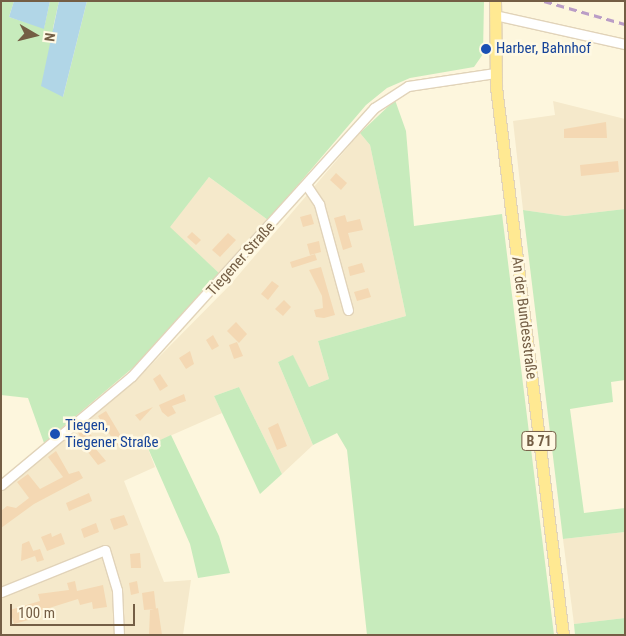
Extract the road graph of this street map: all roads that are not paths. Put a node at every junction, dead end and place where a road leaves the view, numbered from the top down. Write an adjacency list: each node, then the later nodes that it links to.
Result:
1 (495, 1): 2 (main road, An der Bundesstraße / B 71)
2 (494, 14): 3 (street); 4 (main road, An der Bundesstraße / B 71)
3 (625, 44)
4 (495, 73): 5 (street, Tiegener Straße); 10 (main road, An der Bundesstraße / B 71)
5 (307, 186): 6 (street); 7 (street, Tiegener Straße)
6 (348, 310)
7 (1, 485)
8 (1, 592): 9 (street)
9 (119, 635)
10 (563, 635)

